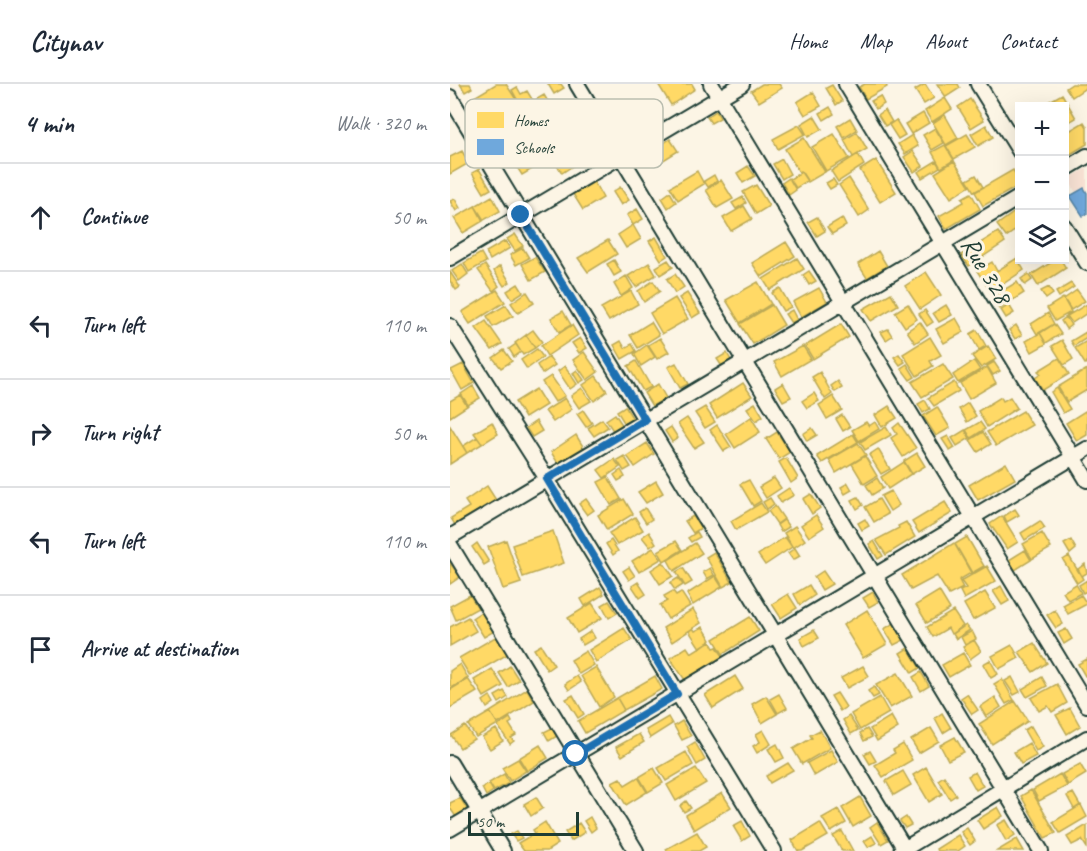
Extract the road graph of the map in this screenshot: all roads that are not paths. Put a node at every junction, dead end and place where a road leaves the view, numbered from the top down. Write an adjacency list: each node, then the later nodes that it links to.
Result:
1 (577, 84): 8 (street)
2 (711, 84): 7 (street)
3 (742, 84): 7 (street)
4 (846, 84): 20 (street, Rue 328)
5 (978, 84): 11 (street)
6 (450, 97): 9 (street)
7 (719, 97): 10 (street); 23 (street)
8 (586, 99)
9 (465, 122)
10 (663, 130)
11 (1015, 144)
12 (1087, 156): 13 (street)
13 (1069, 167)
14 (493, 168): 18 (street)
15 (600, 168): 18 (street)
16 (627, 168): 25 (street)
17 (1015, 200): 20 (street)
18 (521, 215): 21 (street); 26 (street)
19 (1069, 233): 22 (street)
20 (943, 243): 23 (street); 28 (street, Rue 328)
21 (450, 258)
22 (1087, 263)
23 (844, 302): 25 (street); 31 (street)
24 (450, 326): 29 (street)
25 (745, 361): 26 (street); 34 (street)
26 (645, 420): 29 (street); 35 (street)
27 (1087, 448): 28 (street)
28 (1073, 457): 30 (street, Rue 328); 31 (street)
29 (547, 479): 32 (street); 36 (street)
30 (1087, 480)
31 (973, 516): 34 (street); 37 (street)
32 (450, 537)
33 (450, 545): 39 (street)
34 (874, 576): 35 (street); 41 (street)
35 (775, 635): 36 (street); 44 (street)
36 (677, 694): 39 (street); 47 (street)
37 (1087, 705)
38 (1087, 738): 41 (street)
39 (576, 754): 42 (street); 46 (street)
40 (450, 763): 42 (street)
41 (1004, 789): 44 (street); 48 (street)
42 (480, 812): 43 (street); 45 (street)
43 (450, 829)
44 (904, 850)
45 (503, 851)
46 (636, 851)
47 (774, 851)
48 (1041, 851)

